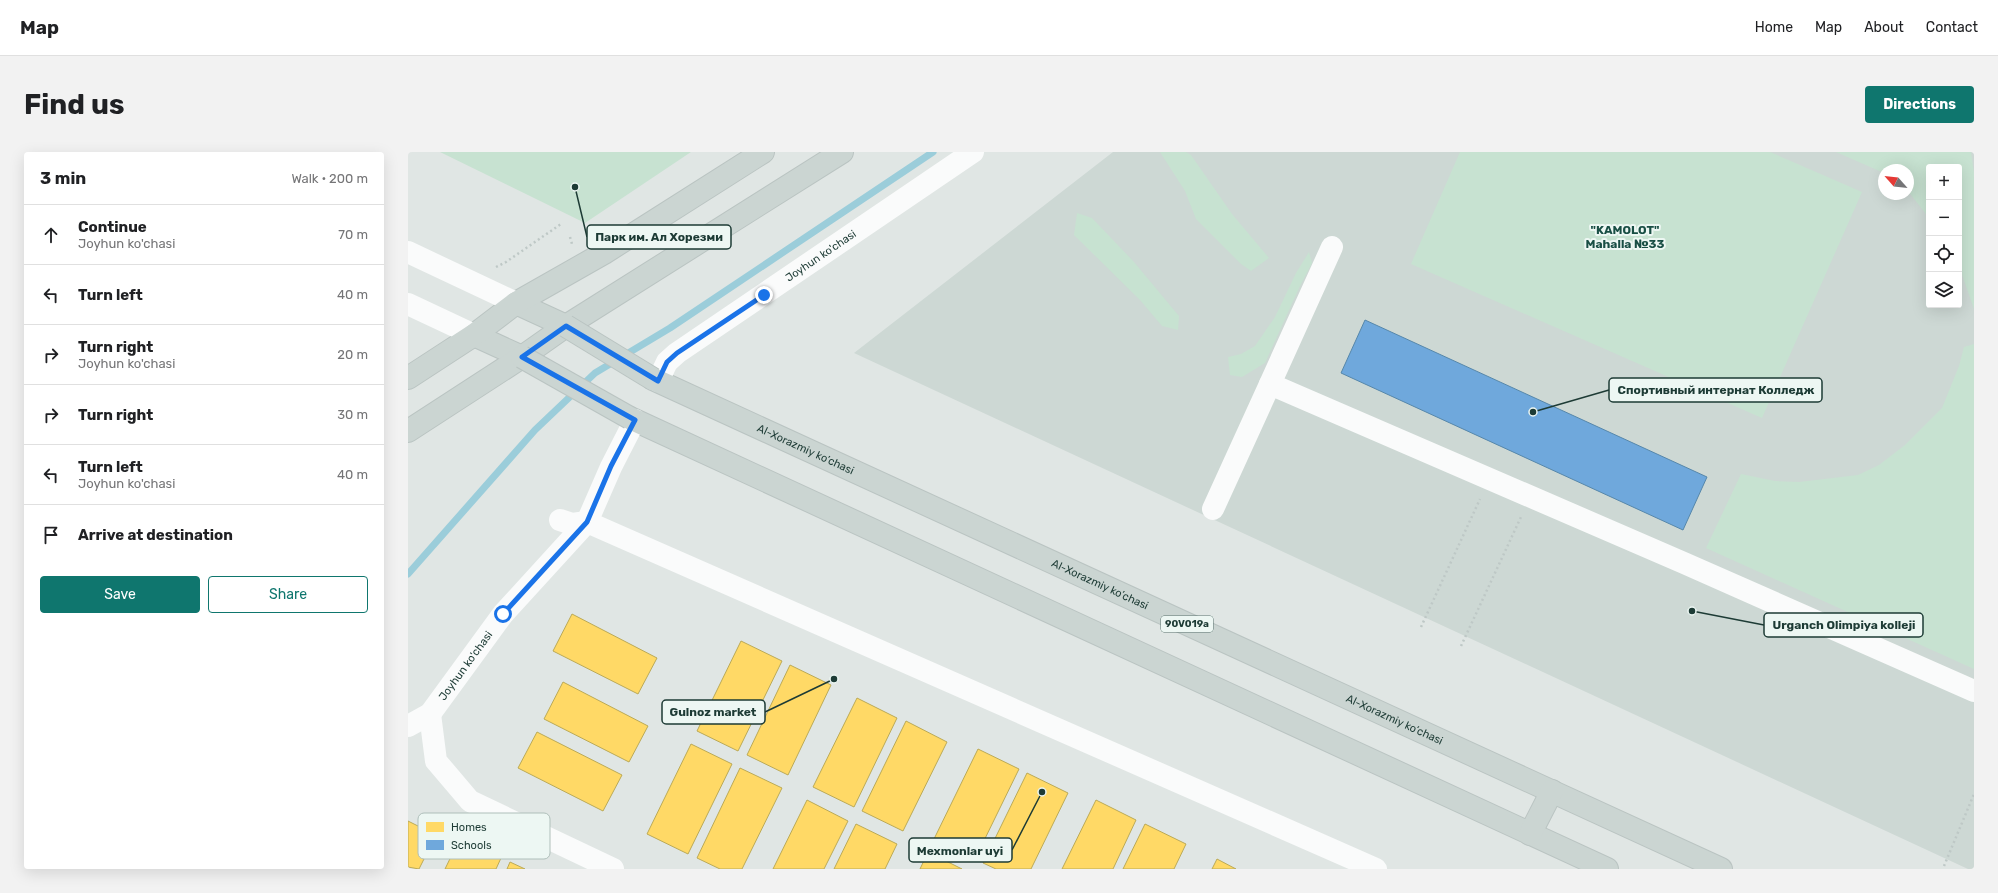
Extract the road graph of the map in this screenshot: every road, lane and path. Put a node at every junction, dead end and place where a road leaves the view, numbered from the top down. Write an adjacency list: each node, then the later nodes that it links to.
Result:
1 (763, 152): 6 (main road)
2 (842, 152): 8 (main road)
3 (973, 152): 12 (street, Joyhun ko'chasi)
4 (1332, 247): 13 (street)
5 (408, 252): 6 (street)
6 (516, 303): 8 (main road, 90V019a); 9 (main road)
7 (408, 304): 9 (street)
8 (566, 326): 10 (main road); 12 (main road, 90V019a, bridge)
9 (474, 335): 10 (main road); 11 (main road)
10 (522, 357): 14 (main road, bridge); 15 (main road)
11 (408, 378)
12 (655, 380): 26 (main road, Al-Xorazmiy ko’chasi / 90V019a)
13 (1270, 384): 16 (street); 18 (street)
14 (633, 419): 20 (street, Joyhun ko'chasi); 29 (main road)
15 (408, 431)
16 (1489, 478): 17 (street); 21 (path)
17 (1530, 496): 22 (path); 23 (street)
18 (1213, 509)
19 (560, 520): 20 (street)
20 (587, 522): 24 (street, Joyhun ko'chasi); 33 (street)
21 (1420, 627)
22 (1461, 646)
23 (1974, 691)
24 (430, 714): 25 (street, Joyhun ko'chasi); 28 (street)
25 (408, 726)
26 (1552, 791): 29 (main road); 35 (main road, Al-Xorazmiy ko’chasi / 90V019a)
27 (1974, 794): 31 (path)
28 (495, 813)
29 (1530, 834): 34 (main road)
30 (550, 839): 32 (street)
31 (1944, 866)
32 (613, 869)
33 (1376, 869)
34 (1607, 869)
35 (1721, 869)

